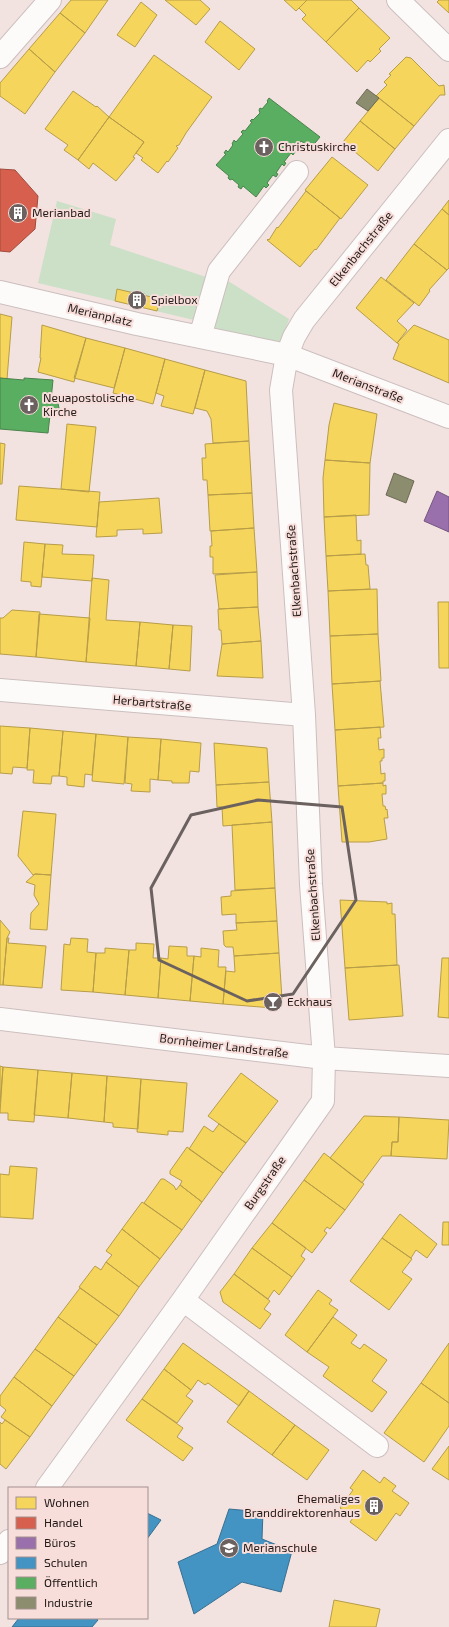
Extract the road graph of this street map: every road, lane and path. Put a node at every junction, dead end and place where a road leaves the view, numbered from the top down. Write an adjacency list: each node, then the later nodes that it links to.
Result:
1 (50, 0): 4 (street)
2 (398, 0): 3 (street)
3 (449, 50)
4 (0, 57)
5 (449, 140): 9 (street, Elkenbachstraße)
6 (298, 172): 8 (street)
7 (0, 292): 8 (street, Merianplatz)
8 (200, 337): 9 (street, Merianplatz)
9 (287, 355): 10 (street, Merianstraße); 12 (street, Elkenbachstraße)
10 (449, 417)
11 (0, 690): 12 (street, Herbartstraße)
12 (304, 716): 14 (street, Elkenbachstraße)
13 (0, 1019): 14 (street, Bornheimer Landstraße)
14 (324, 1058): 15 (street, Bornheimer Landstraße); 16 (street, Burgstraße)
15 (449, 1066)
16 (183, 1300): 17 (street); 18 (street, Burgstraße)
17 (377, 1446)
18 (48, 1487)
19 (8, 1542): 20 (street)
20 (0, 1553)

